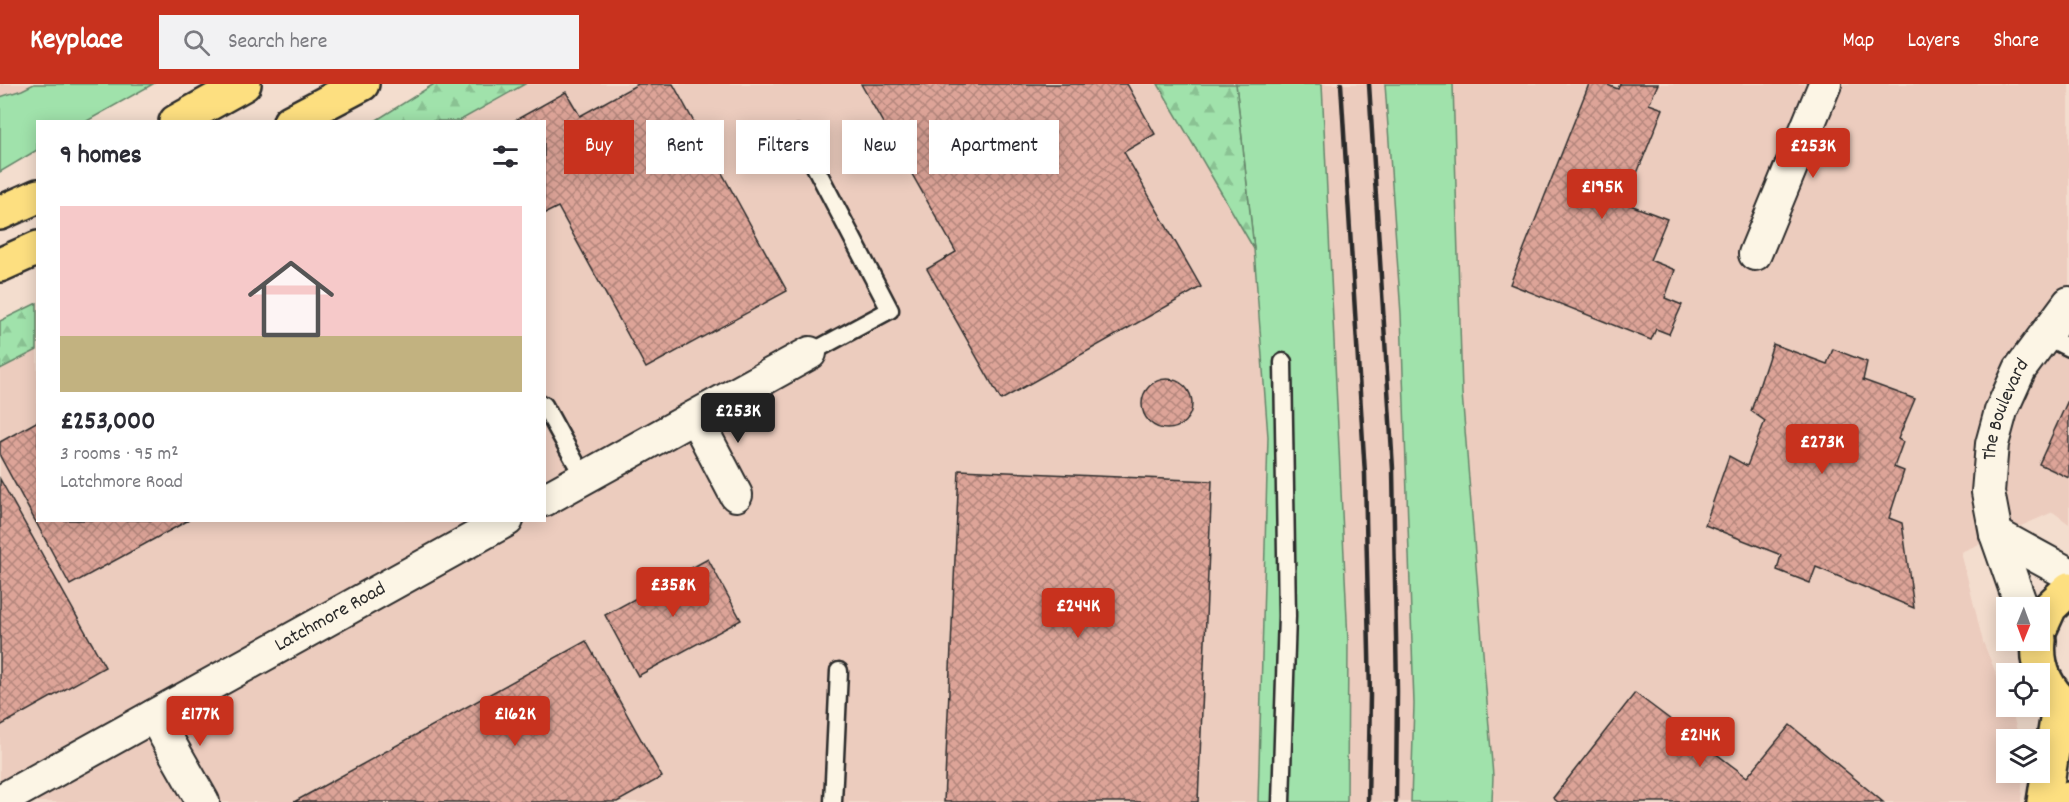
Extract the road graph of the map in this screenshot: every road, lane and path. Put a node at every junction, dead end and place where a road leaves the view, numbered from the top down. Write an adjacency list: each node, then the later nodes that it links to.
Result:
1 (244, 84): 4 (main road)
2 (362, 84): 5 (main road)
3 (1825, 84): 10 (street)
4 (180, 120)
5 (294, 120)
6 (819, 174): 14 (lane)
7 (36, 197): 8 (main road)
8 (0, 213)
9 (36, 249): 11 (main road)
10 (1755, 254)
11 (0, 265)
12 (2069, 303): 13 (street, The Boulevard)
13 (2057, 342): 22 (street, The Boulevard)
14 (810, 353): 17 (street)
15 (1283, 362): 34 (lane)
16 (546, 409): 18 (lane)
17 (695, 417): 18 (street); 19 (street)
18 (585, 477): 20 (street)
19 (736, 495)
20 (546, 499)
21 (503, 522): 30 (street, Latchmore Road)
22 (1996, 534): 23 (street); 25 (street, The Boulevard)
23 (2069, 574)
24 (2069, 589): 26 (main road)
25 (2018, 597)
26 (2050, 607)
27 (2038, 651): 29 (main road)
28 (839, 671): 33 (lane)
29 (2064, 705): 35 (main road)
30 (154, 716): 31 (street, Latchmore Road); 32 (street)
31 (0, 801)
32 (203, 802)
33 (833, 802)
34 (1281, 802)
35 (2044, 802)

